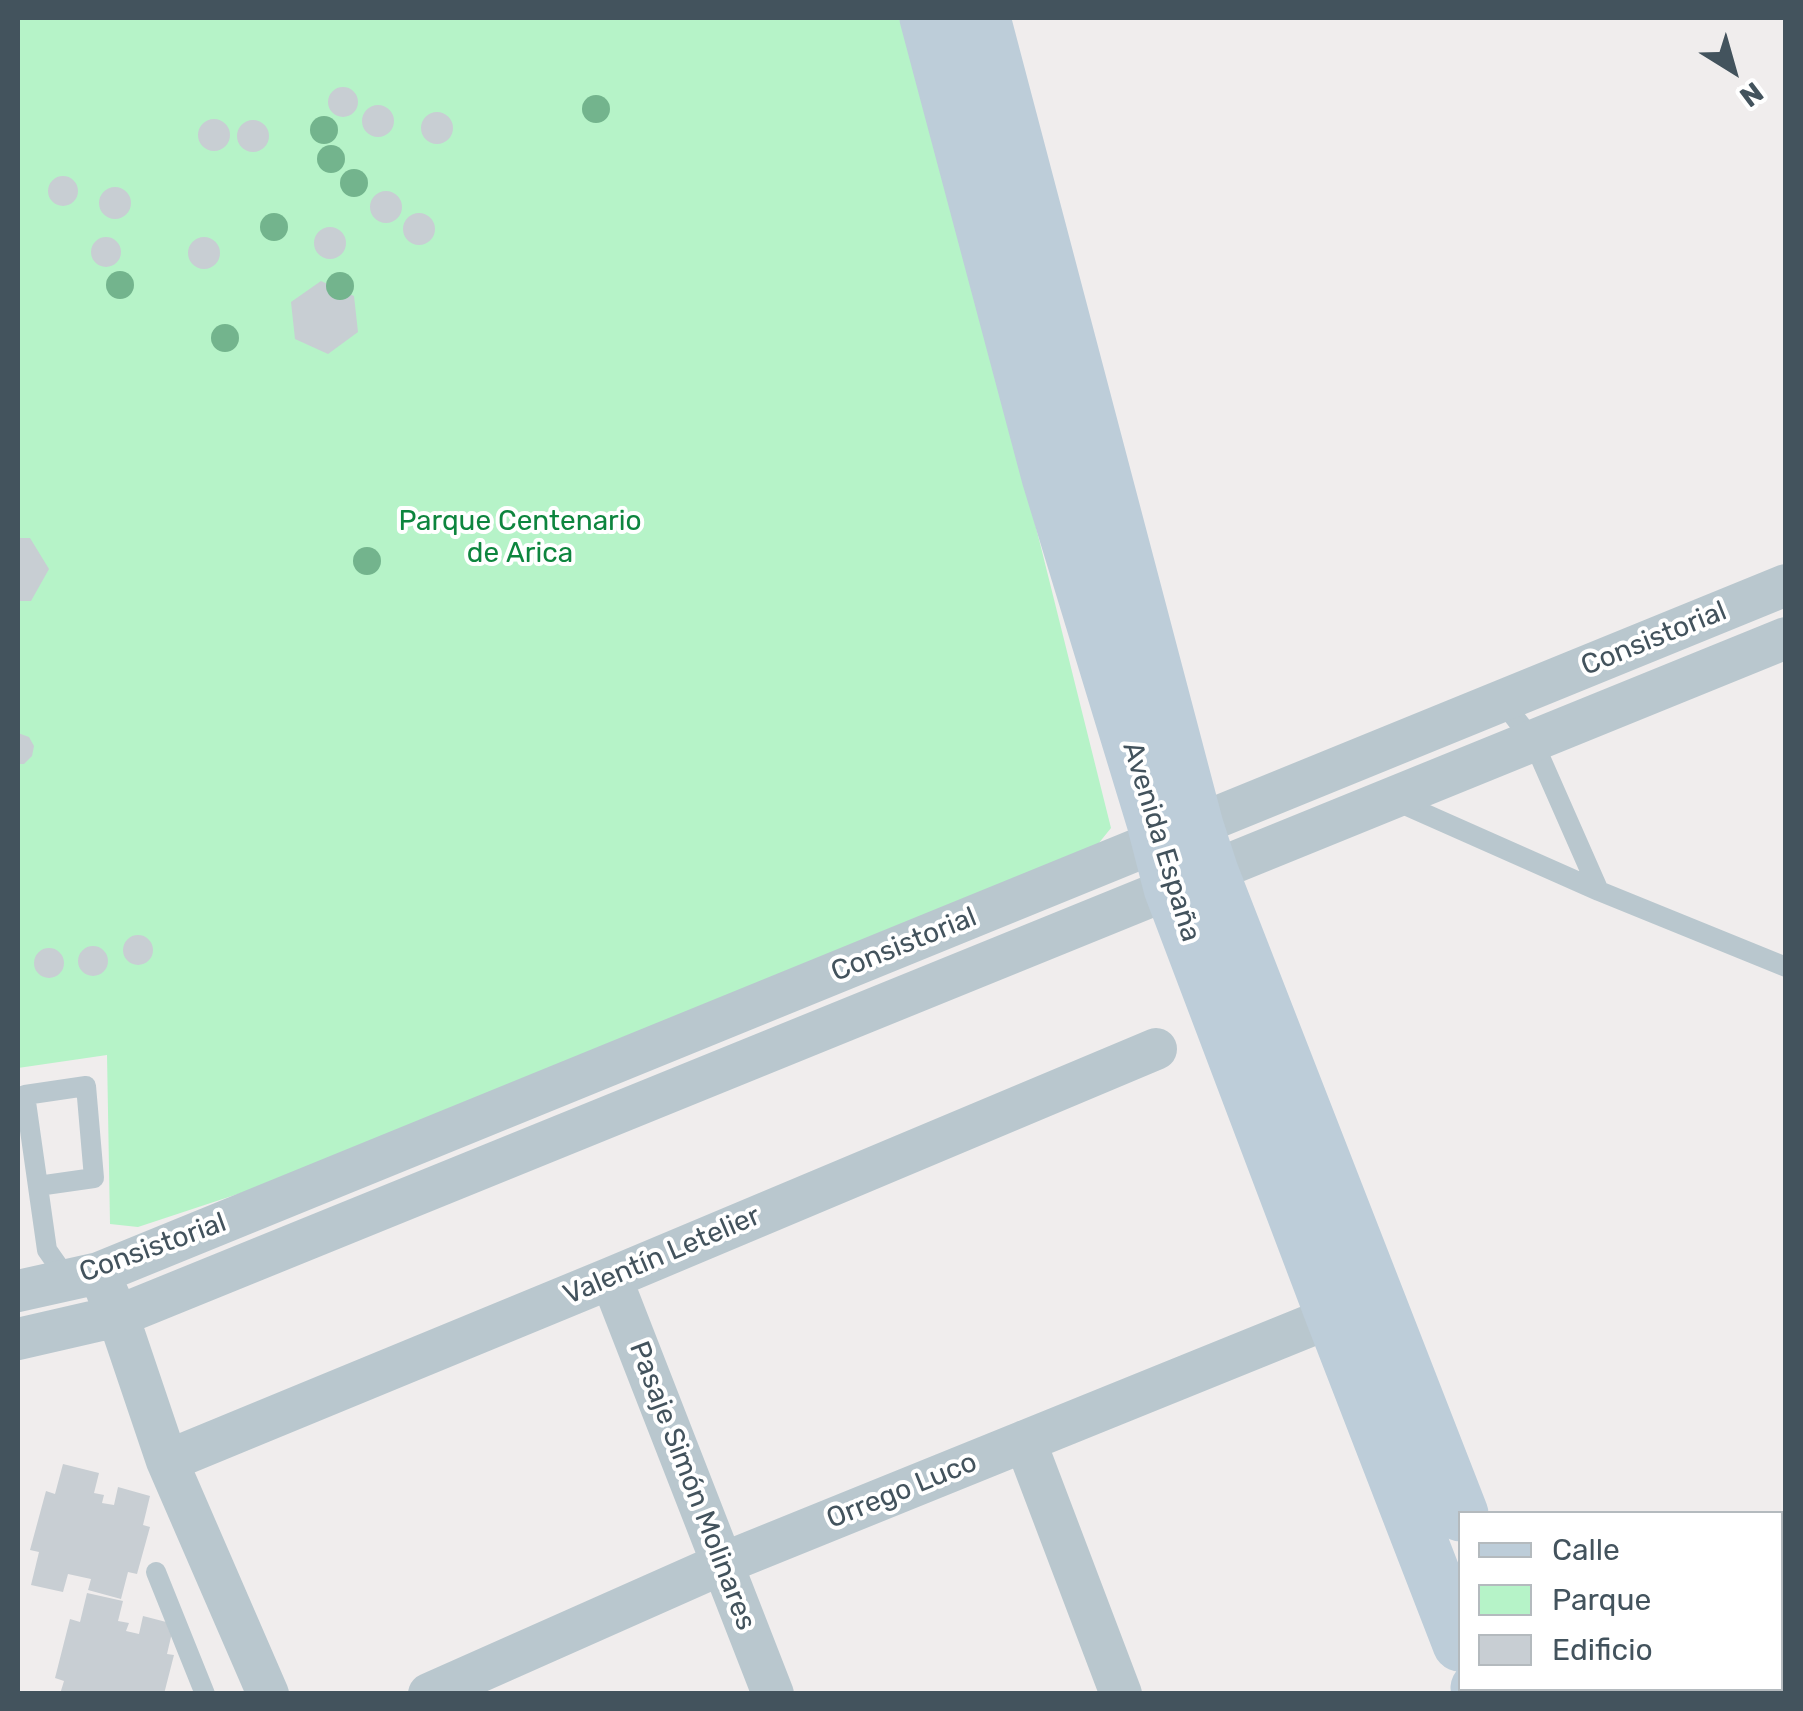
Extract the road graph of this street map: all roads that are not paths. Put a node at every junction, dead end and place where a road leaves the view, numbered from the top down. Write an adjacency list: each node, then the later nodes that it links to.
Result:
1 (927, 18): 8 (street, Avenida España)
2 (983, 18): 8 (street, Avenida España)
3 (1786, 586): 5 (street, Consistorial)
4 (1786, 638): 6 (street, Consistorial)
5 (1502, 701): 6 (lane); 8 (street, Consistorial)
6 (1533, 741): 7 (street, Consistorial); 9 (lane)
7 (1391, 799): 8 (street, Consistorial); 9 (lane)
8 (1184, 857): 13 (street, Consistorial); 16 (street, Avenida España); 17 (street, Consistorial)
9 (1599, 892): 10 (lane)
10 (1786, 967)
11 (1156, 1048): 14 (street, Valentín Letelier)
12 (38, 1186): 12 (lane); 13 (lane)
13 (84, 1277): 15 (street, Consistorial); 17 (street)
14 (611, 1278): 20 (street, Valentín Letelier); 22 (street, Pasaje Simón Molinares)
15 (18, 1291)
16 (1356, 1307): 19 (street, Orrego Luco); 21 (street, Avenida España); 24 (street, Avenida España)
17 (118, 1316): 18 (street, Consistorial); 20 (street)
18 (18, 1339)
19 (1025, 1441): 22 (street, Orrego Luco); 29 (street)
20 (167, 1462): 26 (street)
21 (1459, 1511)
22 (724, 1563): 27 (street, Orrego Luco); 28 (street, Pasaje Simón Molinares)
23 (156, 1572): 25 (lane)
24 (1458, 1638)
25 (206, 1694)
26 (268, 1694)
27 (429, 1694)
28 (773, 1694)
29 (1121, 1694)

